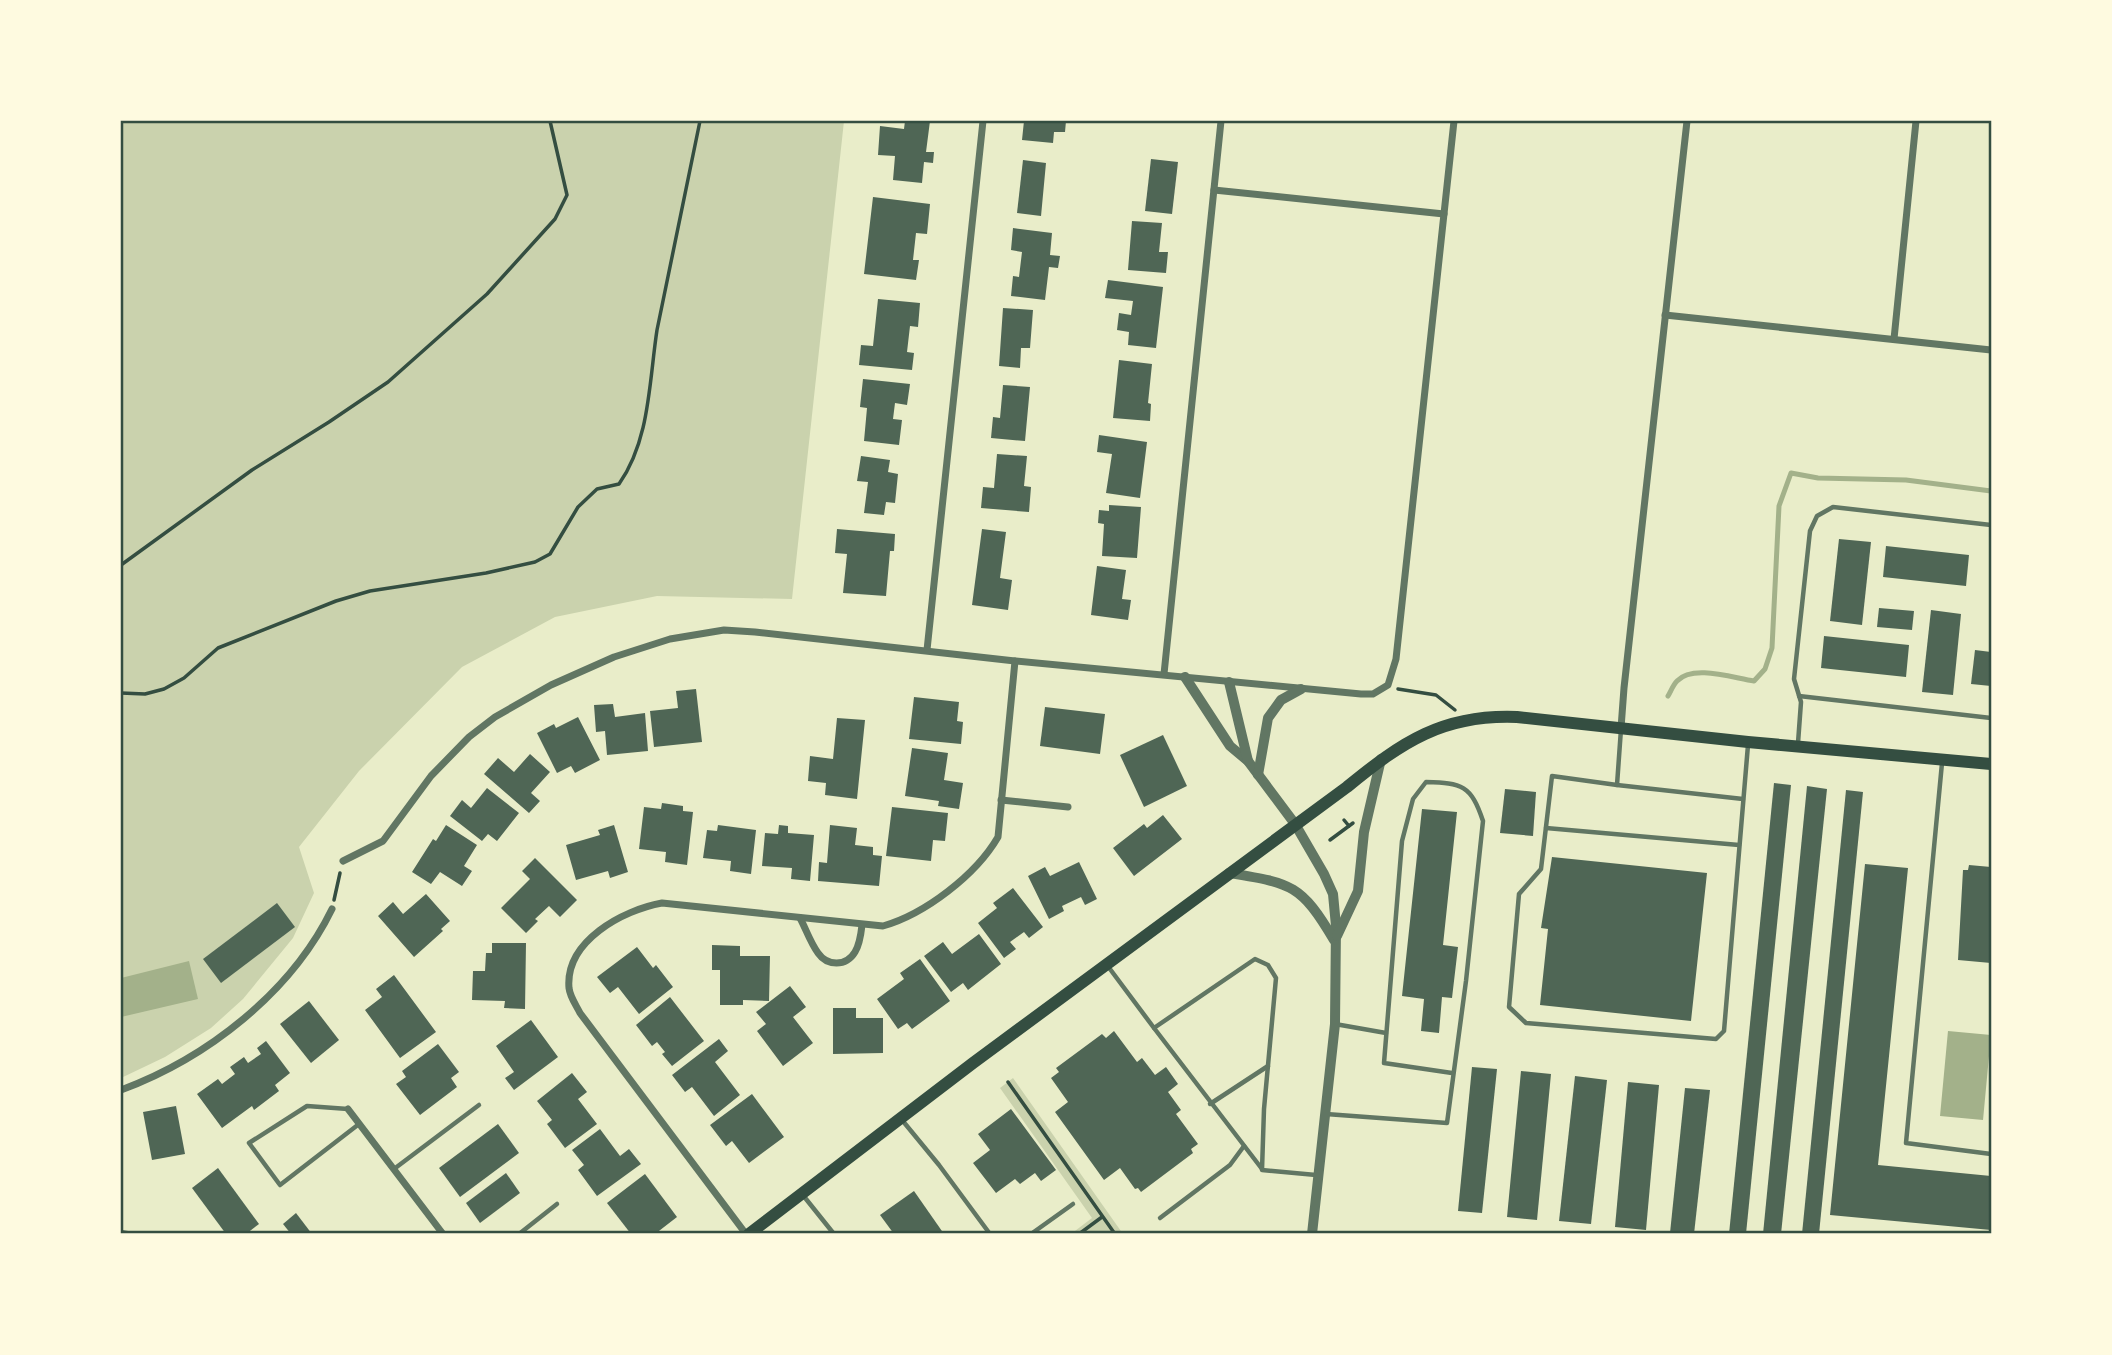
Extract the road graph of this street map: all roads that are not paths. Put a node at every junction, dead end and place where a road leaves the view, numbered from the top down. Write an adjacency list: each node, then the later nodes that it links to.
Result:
1 (983, 121): 12 (street)
2 (1222, 121): 6 (street)
3 (1454, 121): 7 (street)
4 (1687, 121): 8 (street)
5 (1916, 121): 9 (street)
6 (1214, 190): 7 (street); 14 (street)
7 (1444, 214): 17 (street)
8 (1665, 314): 9 (street); 20 (street)
9 (1894, 339): 10 (street)
10 (1991, 350)
11 (1991, 525): 18 (lane)
12 (927, 650): 13 (street); 35 (street)
13 (1015, 661): 14 (street); 30 (street)
14 (1164, 674): 15 (street)
15 (1185, 677): 16 (street); 25 (street)
16 (1229, 682): 17 (street); 25 (street)
17 (1301, 689): 27 (street)
18 (1799, 696): 19 (lane); 22 (lane)
19 (1991, 718)
20 (1621, 728): 21 (main road); 23 (main road); 28 (lane)
21 (1748, 742): 22 (main road); 29 (lane)
22 (1798, 746): 24 (main road)
23 (1381, 759): 32 (main road); 40 (street)
24 (1942, 760): 26 (main road); 55 (lane)
25 (1248, 761): 27 (street)
26 (1991, 764)
27 (1258, 775): 32 (street)
28 (1617, 785): 29 (lane); 33 (lane)
29 (1743, 799): 34 (lane)
30 (1001, 800): 31 (street); 39 (street)
31 (1068, 807)
32 (1295, 824): 36 (main road); 40 (street)
33 (1546, 828): 34 (lane); 34 (lane)
34 (1739, 845)
35 (343, 861)
36 (1229, 873): 40 (street); 41 (main road)
37 (332, 909): 47 (street)
38 (800, 918): 39 (street); 39 (street); 67 (street)
39 (862, 925)
40 (1335, 942): 42 (street)
41 (1107, 964): 43 (lane); 52 (main road)
42 (1335, 1024): 44 (lane); 51 (street)
43 (1154, 1028): 45 (lane); 48 (lane)
44 (1386, 1033): 46 (lane); 46 (lane)
45 (1269, 1066): 48 (lane); 57 (lane)
46 (1452, 1073): 51 (lane)
47 (121, 1090)
48 (1210, 1104): 54 (lane)
49 (479, 1105): 56 (lane)
50 (348, 1109): 53 (street); 53 (lane)
51 (1325, 1114): 58 (street)
52 (901, 1119): 59 (main road); 69 (lane)
53 (359, 1123): 56 (street)
54 (1244, 1146): 57 (lane); 62 (lane)
55 (1991, 1154)
56 (394, 1169): 65 (street)
57 (1262, 1170): 58 (lane)
58 (1318, 1175): 71 (street)
59 (802, 1194): 67 (main road); 68 (lane)
60 (557, 1204): 66 (lane)
61 (1073, 1204): 70 (lane)
62 (1160, 1218)
63 (121, 1232): 64 (lane)
64 (132, 1234)
65 (443, 1234)
66 (519, 1234)
67 (748, 1234)
68 (834, 1234)
69 (989, 1234)
70 (1031, 1234)
71 (1312, 1234)

